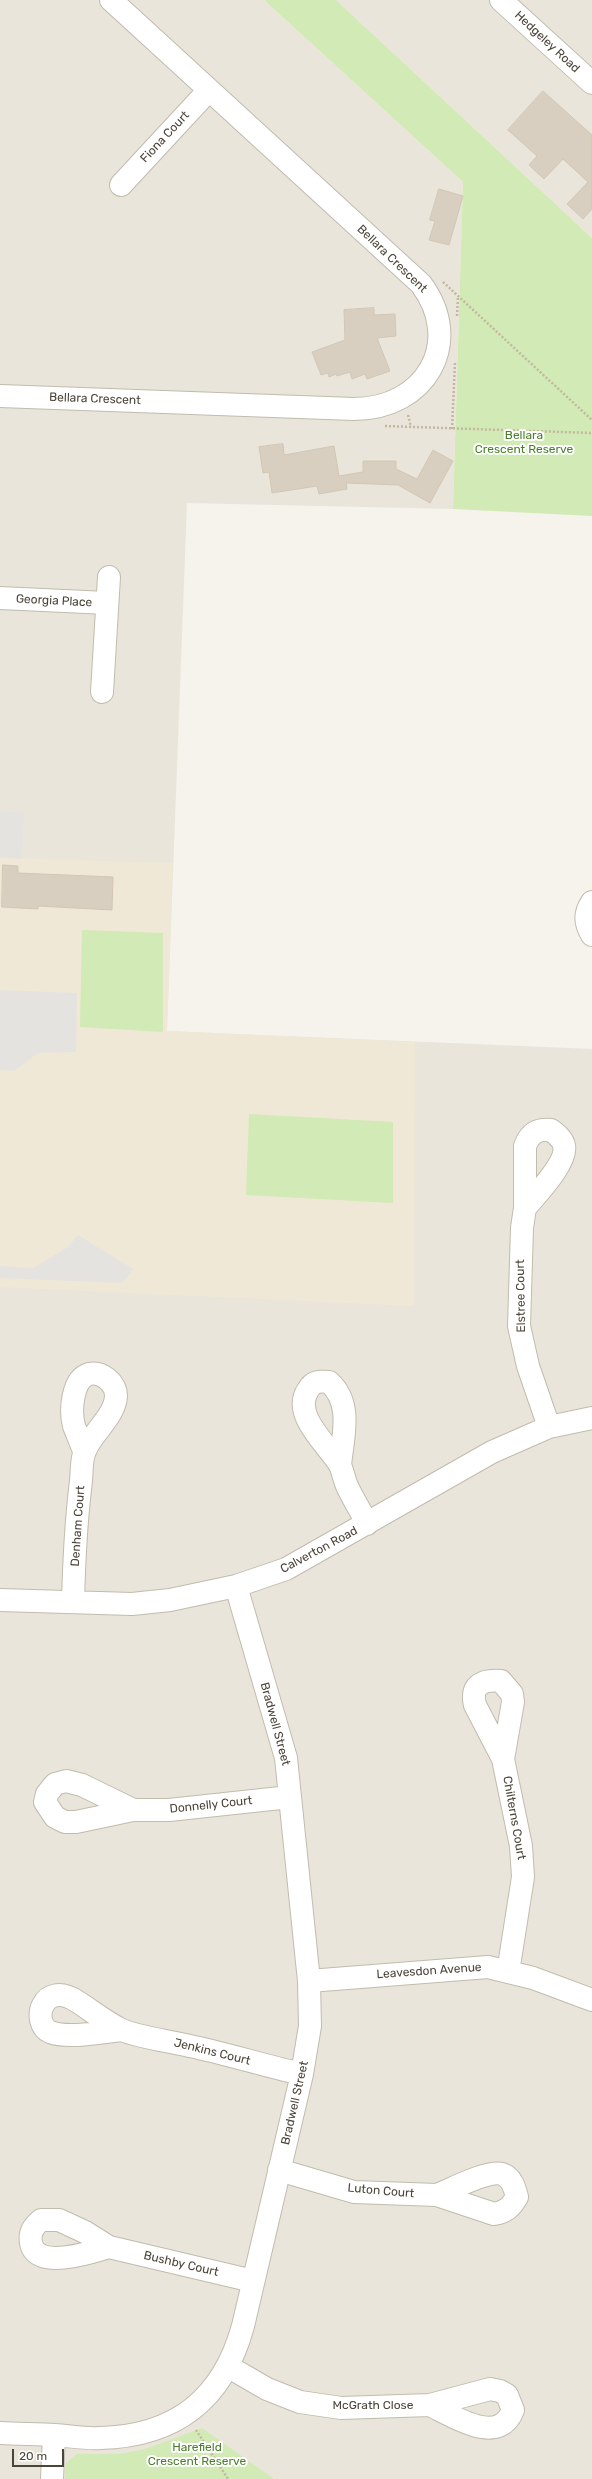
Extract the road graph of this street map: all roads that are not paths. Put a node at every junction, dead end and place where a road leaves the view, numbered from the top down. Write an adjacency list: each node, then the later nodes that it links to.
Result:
1 (111, 0): 4 (street, Bellara Crescent)
2 (502, 0): 3 (street, Hedgeley Road)
3 (592, 83)
4 (209, 90): 5 (street, Fiona Court); 6 (street, Bellara Crescent)
5 (121, 185)
6 (0, 396)
7 (109, 577): 9 (street, Georgia Place)
8 (0, 598): 9 (street, Georgia Place)
9 (107, 603): 10 (street, Georgia Place)
10 (102, 692)
11 (592, 902): 12 (street)
12 (592, 935)
13 (525, 1208): 15 (street, Elstree Court)
14 (592, 1418): 15 (street, Calverton Road)
15 (549, 1427): 18 (street, Calverton Road)
16 (84, 1451): 21 (street, Denham Court)
17 (340, 1465): 18 (street)
18 (367, 1524): 19 (street, Calverton Road)
19 (236, 1586): 21 (street, Calverton Road); 23 (street, Bradwell Street)
20 (0, 1600): 21 (street, Calverton Road)
21 (73, 1602)
22 (503, 1759): 25 (street, Chilterns Court)
23 (290, 1797): 24 (street, Donnelly Court); 26 (street, Bradwell Street)
24 (133, 1810)
25 (508, 1972): 26 (street, Leavesdon Avenue); 27 (street, Leavesdon Avenue)
26 (309, 1981): 29 (street, Bradwell Street)
27 (592, 2000)
28 (122, 2030): 29 (street, Jenkins Court)
29 (302, 2074): 30 (street, Bradwell Street)
30 (279, 2170): 31 (street, Luton Court); 33 (street, Bradwell Street)
31 (437, 2195)
32 (109, 2247): 33 (street, Bushby Court)
33 (253, 2281): 34 (street, Bradwell Street)
34 (229, 2367): 35 (street, McGrath Close); 37 (street, Bradwell Street)
35 (430, 2405)
36 (0, 2433): 37 (street, Bradwell Street)
37 (54, 2435): 38 (street)
38 (52, 2479)

